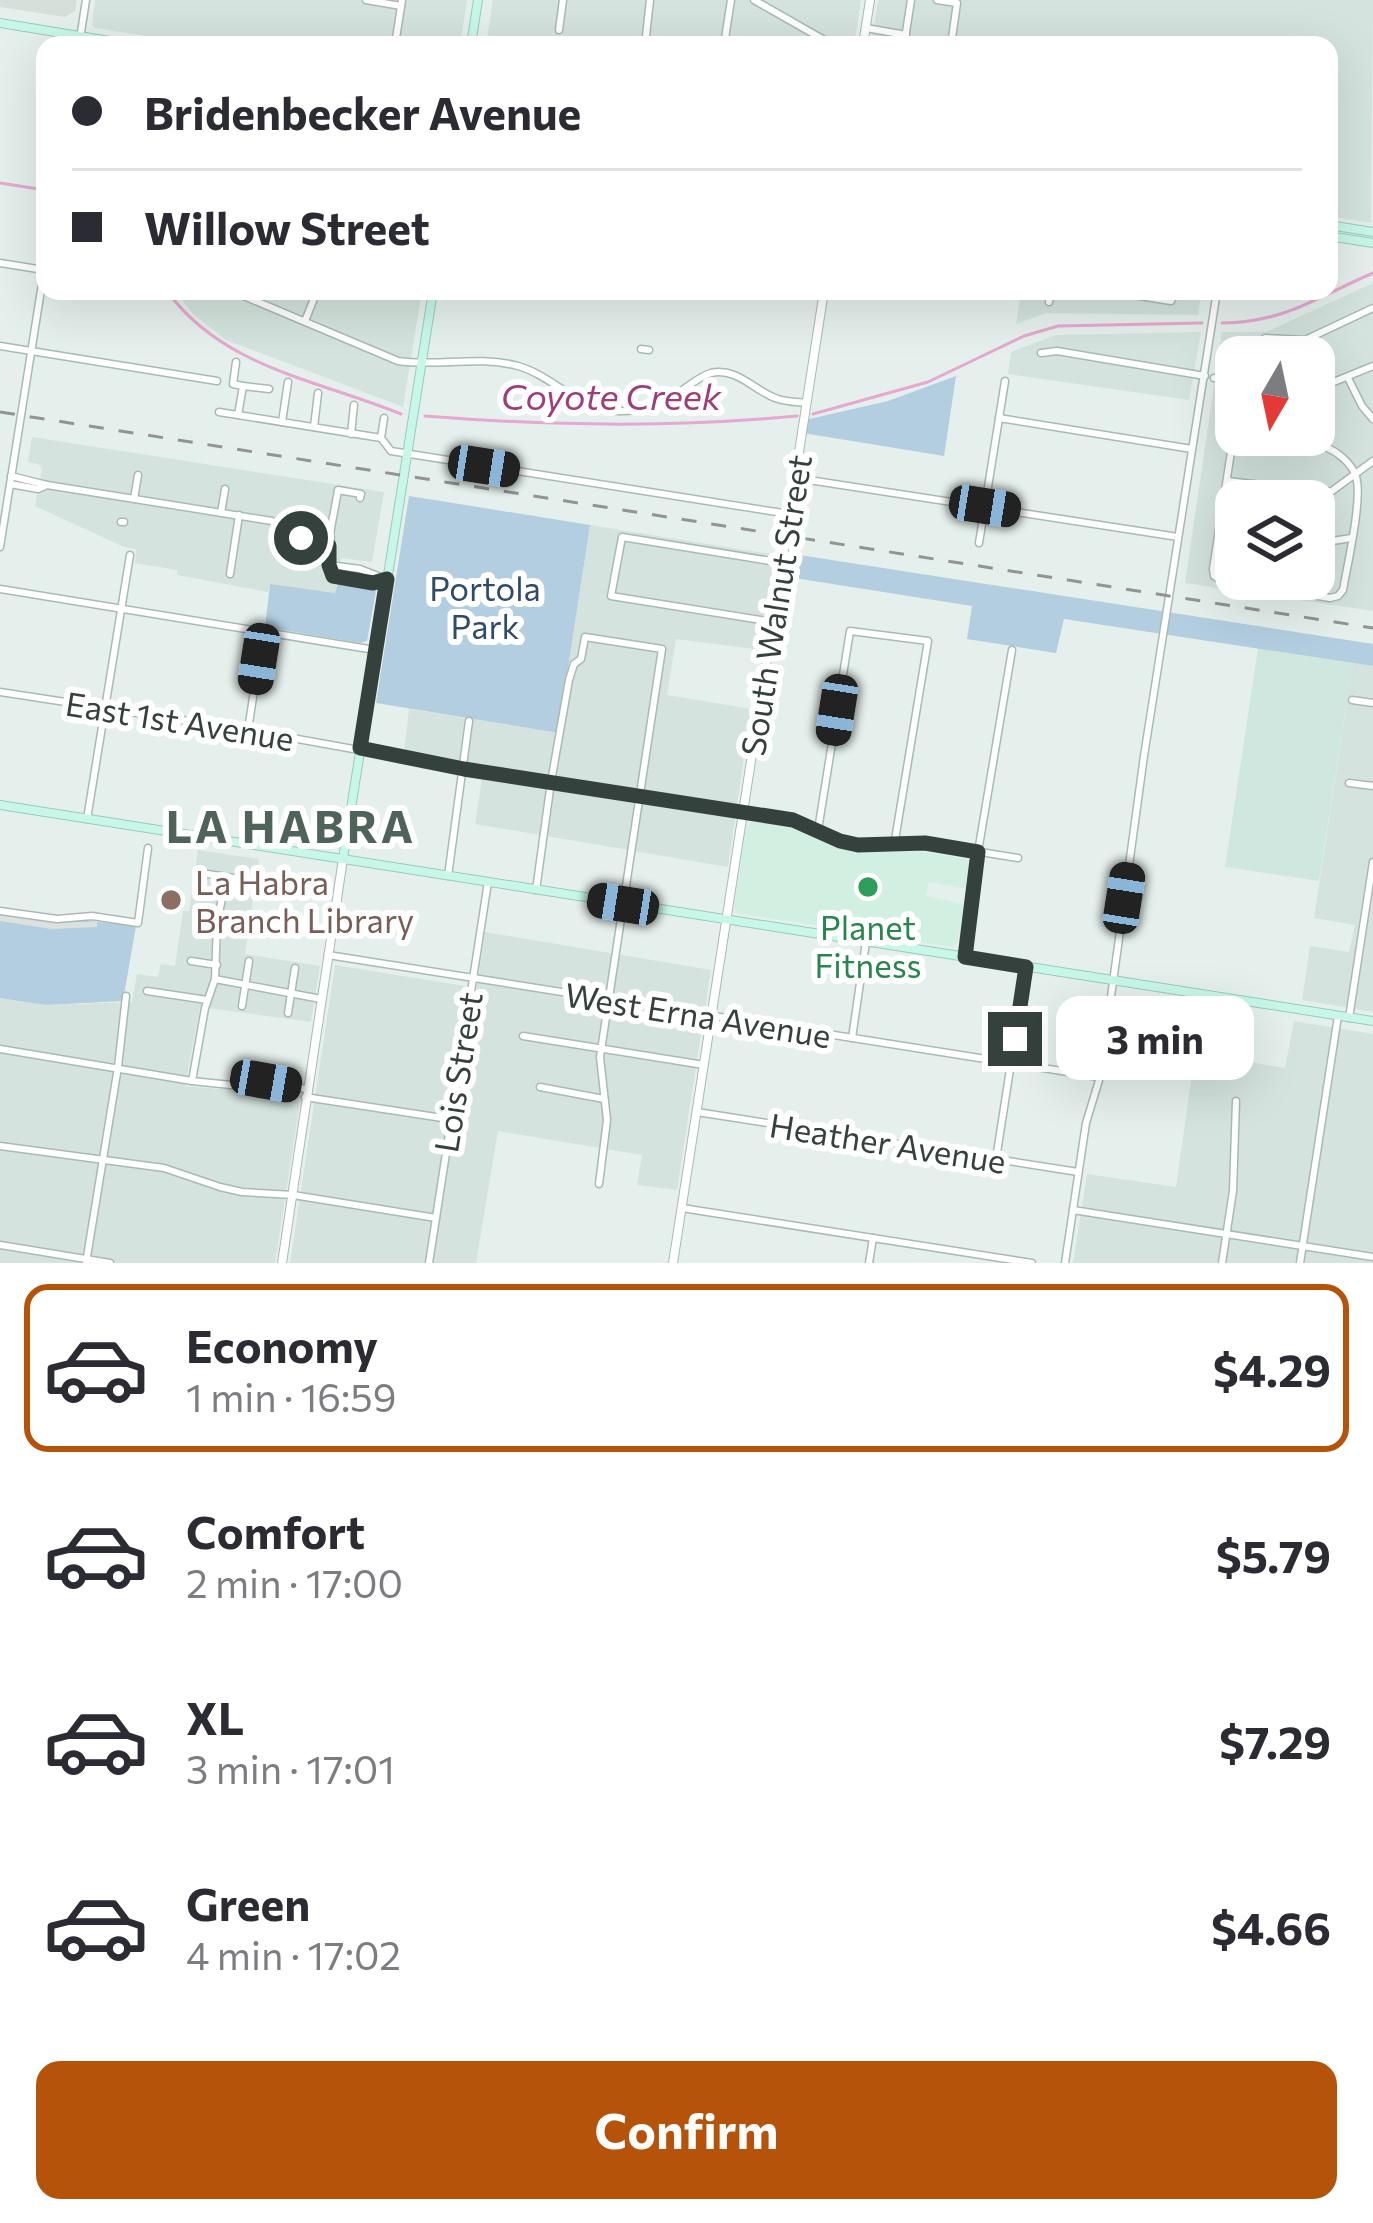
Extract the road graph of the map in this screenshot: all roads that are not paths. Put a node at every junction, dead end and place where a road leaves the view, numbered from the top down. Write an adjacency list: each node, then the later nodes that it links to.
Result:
1 (86, 0): 17 (street)
2 (366, 0): 11 (street)
3 (478, 0): 19 (main road)
4 (563, 0): 14 (street)
5 (650, 0): 20 (street)
6 (731, 0): 21 (street)
7 (754, 0): 22 (street)
8 (870, 0): 13 (street)
9 (911, 0): 15 (street)
10 (937, 0): 24 (street)
11 (402, 3): 18 (street)
12 (0, 23): 16 (main road)
13 (866, 28): 15 (street); 23 (street)
14 (559, 30)
15 (906, 34)
16 (57, 36)
17 (80, 36)
18 (396, 36)
19 (472, 36)
20 (646, 36)
21 (725, 36)
22 (817, 36)
23 (864, 36)
24 (952, 36)
25 (1338, 226): 26 (main road)
26 (1373, 232)
27 (1338, 238): 28 (main road)
28 (1373, 244)
29 (0, 263): 30 (street)
30 (36, 267)
31 (40, 300): 41 (street)
32 (254, 300): 38 (street)
33 (313, 300): 38 (street)
34 (432, 300): 44 (main road)
35 (823, 300): 56 (street, South Walnut Street)
36 (1216, 300): 46 (street)
37 (1373, 308): 39 (street)
38 (305, 321): 44 (street)
39 (1314, 336)
40 (0, 346): 41 (street)
41 (31, 350): 49 (street); 74 (street)
42 (1041, 353): 46 (street)
43 (236, 362): 53 (street)
44 (422, 365): 56 (street); 69 (main road)
45 (1373, 366): 48 (street)
46 (1209, 377): 47 (street); 67 (street)
47 (1215, 377)
48 (1348, 378): 52 (street); 62 (street)
49 (217, 381)
50 (1005, 381): 61 (street)
51 (288, 382): 63 (street)
52 (1335, 383)
53 (243, 386): 54 (street); 59 (street)
54 (269, 389)
55 (318, 393): 64 (street)
56 (806, 403): 73 (street, South Walnut Street)
57 (354, 405): 65 (street)
58 (219, 412): 59 (street)
59 (238, 415): 63 (street)
60 (384, 418): 66 (street)
61 (999, 418): 67 (street); 79 (street)
62 (1373, 419)
63 (282, 422): 64 (street)
64 (314, 428): 65 (street)
65 (351, 434): 66 (street)
66 (381, 438): 69 (street)
67 (1192, 449): 84 (street)
68 (1335, 453): 72 (street)
69 (408, 454): 81 (street); 94 (main road)
70 (1373, 461): 72 (street)
71 (138, 475): 78 (street)
72 (1356, 475): 76 (street); 85 (street)
73 (796, 478): 79 (street); 81 (street, South Walnut Street)
74 (11, 480): 78 (street); 89 (street)
75 (225, 489): 80 (street)
76 (1335, 489)
77 (360, 498): 87 (street)
78 (134, 499): 80 (street)
79 (985, 506): 84 (street); 88 (street)
80 (221, 512): 82 (street)
81 (790, 514): 91 (street, South Walnut Street)
82 (238, 515): 83 (street); 93 (street)
83 (299, 536): 87 (street); 92 (street)
84 (1178, 537): 143 (street)
85 (1351, 538): 86 (street); 96 (street)
86 (1335, 541)
87 (330, 542): 94 (street)
88 (979, 543)
89 (0, 547)
90 (130, 555): 97 (street)
91 (783, 563): 98 (street, South Walnut Street); 98 (street)
92 (295, 564)
93 (230, 574)
94 (387, 579): 100 (main road)
95 (0, 590): 97 (street)
96 (1335, 597)
97 (120, 609): 99 (street); 105 (street)
98 (773, 622): 115 (street, South Walnut Street)
99 (263, 632): 100 (street); 107 (street)
100 (375, 650): 108 (main road)
101 (1012, 650): 120 (street)
102 (0, 692): 105 (street, East 1st Avenue)
103 (1352, 700): 104 (street)
104 (1373, 703)
105 (105, 709): 107 (street, East 1st Avenue); 116 (street)
106 (469, 721): 109 (street)
107 (248, 730): 108 (street, East 1st Avenue)
108 (360, 748): 109 (street, East 1st Avenue); 122 (main road)
109 (464, 769): 110 (street, East 1st Avenue); 125 (street)
110 (551, 782): 113 (street, East 1st Avenue); 113 (street); 129 (street)
111 (1349, 783): 112 (street)
112 (1373, 786)
113 (640, 796): 115 (street, East 1st Avenue); 130 (street)
114 (0, 805): 116 (main road)
115 (743, 812): 117 (street, East 1st Avenue); 132 (street, South Walnut Street)
116 (87, 819): 122 (main road)
117 (818, 830): 118 (street, East 1st Avenue); 118 (street)
118 (894, 846): 120 (street, East 1st Avenue)
119 (148, 848): 131 (street)
120 (978, 852): 121 (street, East 1st Avenue); 135 (street)
121 (1018, 858)
122 (343, 860): 125 (main road); 134 (street)
123 (1373, 862): 154 (street)
124 (201, 873): 126 (street)
125 (448, 876): 128 (main road)
126 (226, 877): 127 (street); 138 (street)
127 (247, 880)
128 (488, 882): 129 (main road); 141 (street, Lois Street)
129 (536, 890): 130 (main road)
130 (623, 904): 132 (main road); 150 (street)
131 (0, 911)
132 (726, 920): 133 (main road); 153 (street, South Walnut Street)
133 (866, 942): 135 (main road); 157 (street)
134 (328, 955): 141 (street, West Erna Avenue); 148 (street)
135 (965, 957): 139 (main road)
136 (191, 961): 138 (street)
137 (249, 961): 144 (street)
138 (218, 965): 142 (street)
139 (1026, 967): 143 (main road); 160 (street)
140 (295, 968): 146 (street)
141 (472, 978): 150 (street, West Erna Avenue); 170 (street, Lois Street)
142 (215, 979): 144 (street); 149 (street)
143 (1111, 980): 154 (main road); 163 (street)
144 (245, 984): 146 (street); 151 (street)
145 (147, 991): 149 (street)
146 (291, 992): 148 (street); 152 (street)
147 (126, 996): 162 (street)
148 (321, 999): 166 (street)
149 (207, 1000): 164 (street)
150 (609, 1000): 153 (street, West Erna Avenue); 158 (street)
151 (242, 1006)
152 (288, 1012)
153 (711, 1016): 157 (street, West Erna Avenue); 161 (street, South Walnut Street)
154 (1344, 1017): 155 (main road); 183 (street)
155 (1373, 1021)
156 (524, 1036): 158 (street)
157 (852, 1038): 160 (street, West Erna Avenue)
158 (601, 1048): 161 (street); 167 (street)
159 (0, 1049): 162 (street)
160 (1011, 1063): 163 (street, West Erna Avenue); 172 (street)
161 (704, 1065): 169 (street, South Walnut Street)
162 (118, 1067): 164 (street); 173 (street)
163 (1100, 1077): 174 (street)
164 (192, 1081): 166 (street)
165 (540, 1087): 167 (street)
166 (306, 1092): 170 (street); 176 (street)
167 (604, 1099): 175 (street)
168 (1236, 1101): 180 (street)
169 (697, 1112): 172 (street, Heather Avenue); 177 (street, South Walnut Street)
170 (449, 1119): 179 (street, Lois Street)
171 (0, 1146): 173 (street)
172 (996, 1159): 174 (street, Heather Avenue)
173 (102, 1161): 176 (street); 185 (street)
174 (1079, 1172): 178 (street)
175 (599, 1184)
176 (292, 1195): 179 (street); 187 (street)
177 (682, 1208): 181 (street); 189 (street, South Walnut Street)
178 (1073, 1210): 180 (street); 192 (street)
179 (436, 1217): 188 (street, Lois Street)
180 (1226, 1234): 183 (street); 193 (street)
181 (873, 1238): 190 (street); 191 (street)
182 (0, 1245): 185 (street)
183 (1302, 1246): 184 (street); 194 (street)
184 (1373, 1257)
185 (86, 1261): 186 (street)
186 (110, 1263)
187 (282, 1263)
188 (429, 1263)
189 (674, 1263)
190 (869, 1263)
191 (1032, 1263)
192 (1065, 1263)
193 (1222, 1263)
194 (1300, 1263)

